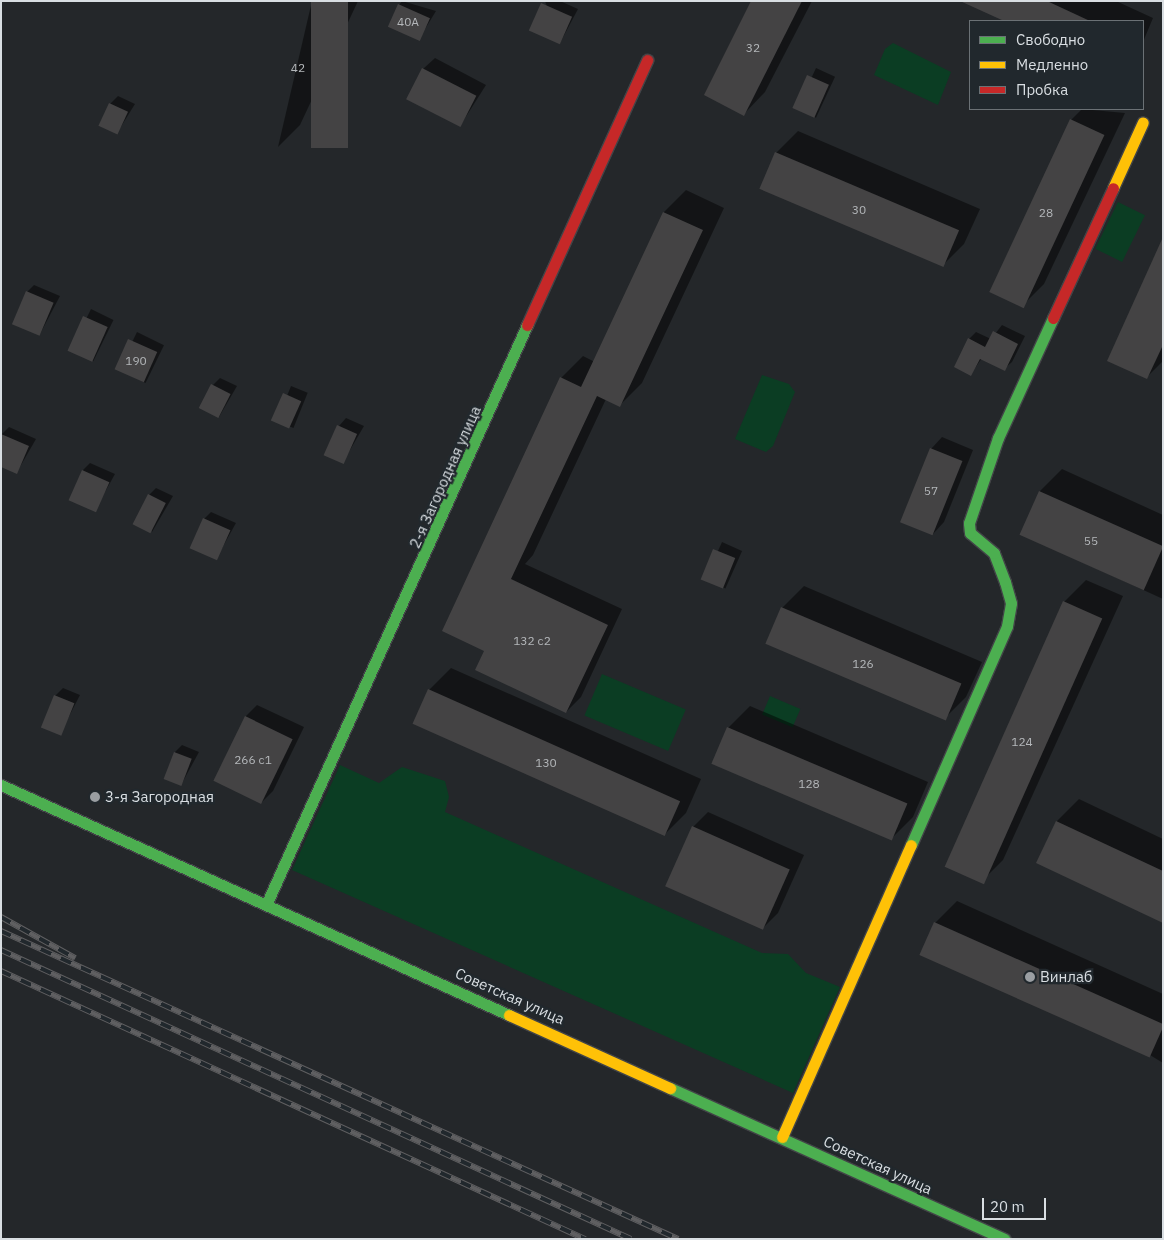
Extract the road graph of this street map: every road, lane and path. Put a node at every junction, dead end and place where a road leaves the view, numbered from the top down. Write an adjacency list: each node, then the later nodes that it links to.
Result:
1 (647, 60): 4 (street, 2-я Загородная улица)
2 (1143, 122): 5 (street)
3 (1, 785): 4 (street, Советская улица)
4 (266, 905): 5 (street, Советская улица)
5 (782, 1137): 6 (street, Советская улица)
6 (1004, 1239)

